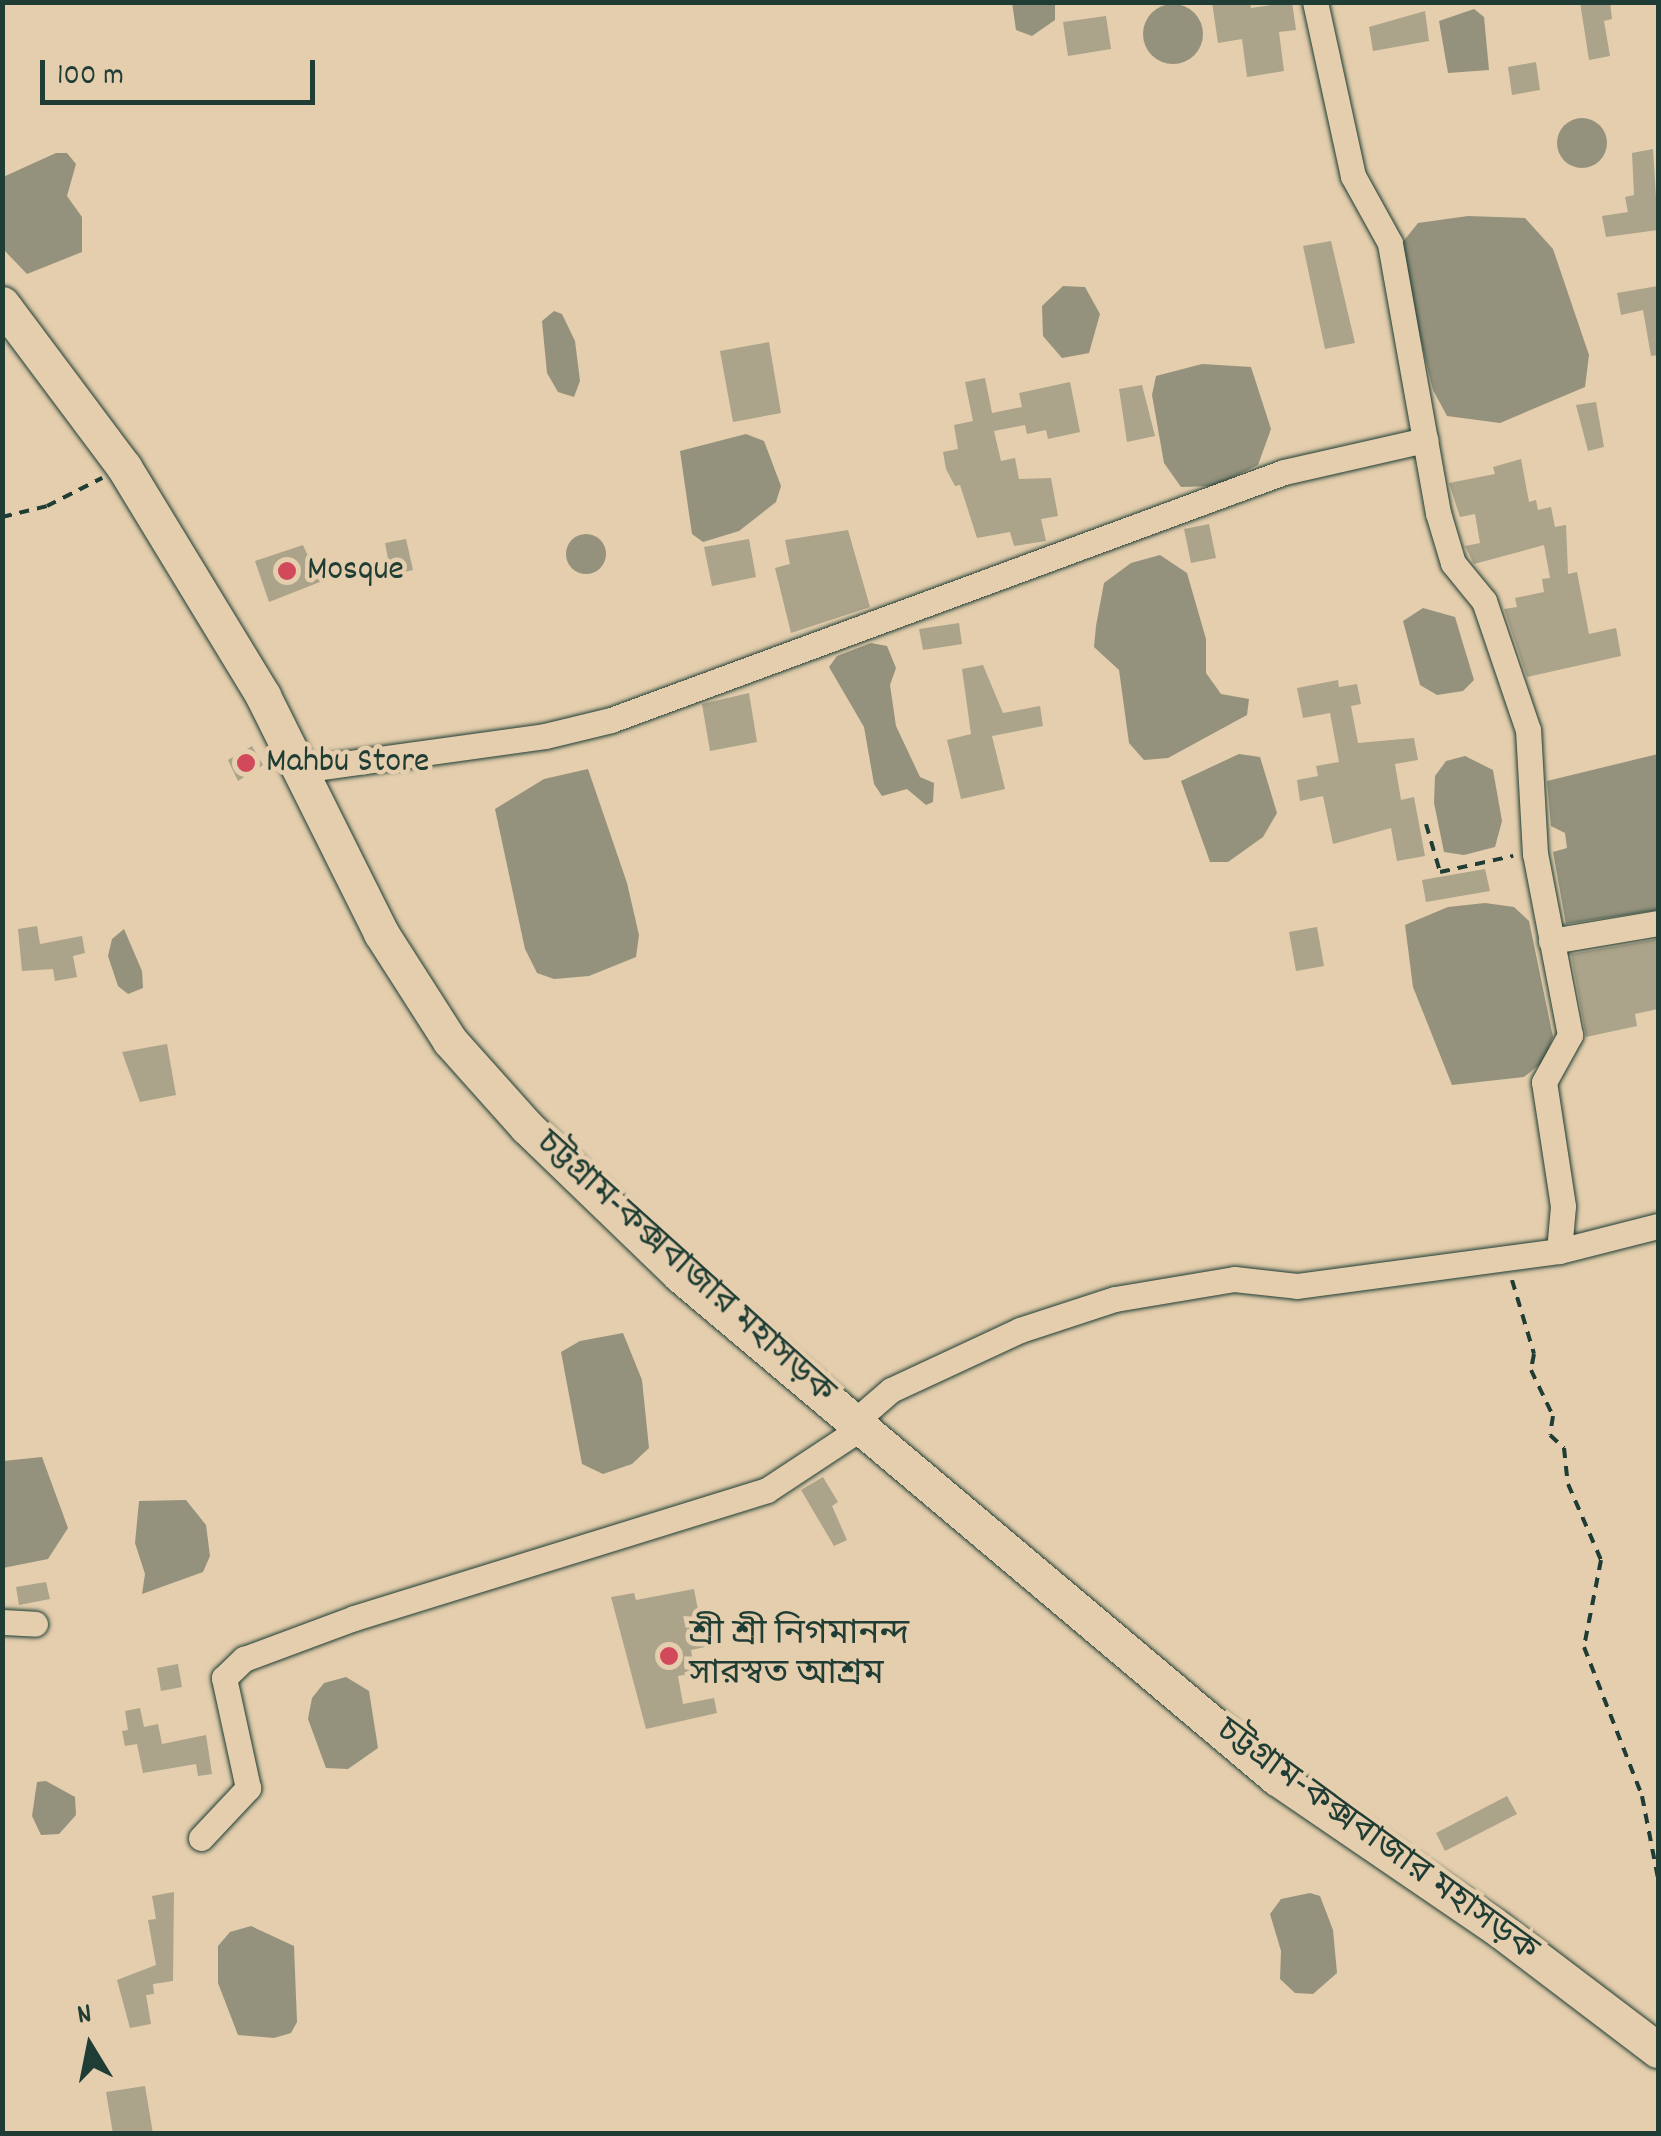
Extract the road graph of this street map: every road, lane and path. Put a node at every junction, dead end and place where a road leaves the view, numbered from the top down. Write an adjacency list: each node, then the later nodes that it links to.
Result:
1 (1315, 2): 3 (street)
2 (2, 304): 4 (highway, চট্টগ্রাম-কক্সবাজার মহাসড়ক)
3 (1425, 440): 6 (street); 8 (street)
4 (124, 467): 5 (path); 6 (highway, চট্টগ্রাম-কক্সবাজার মহাসড়ক)
5 (2, 517)
6 (300, 770): 14 (highway, চট্টগ্রাম-কক্সবাজার মহাসড়ক)
7 (1426, 824): 8 (path)
8 (1535, 849): 10 (street)
9 (1658, 923): 10 (street)
10 (1551, 942): 12 (street)
11 (1658, 1226): 12 (street)
12 (1559, 1251): 13 (street)
13 (1508, 1261): 14 (street); 18 (path)
14 (858, 1425): 17 (street); 19 (highway, চট্টগ্রাম-কক্সবাজার মহাসড়ক)
15 (2, 1622): 16 (street)
16 (36, 1624)
17 (201, 1838)
18 (1658, 1878)
19 (1658, 2050)

